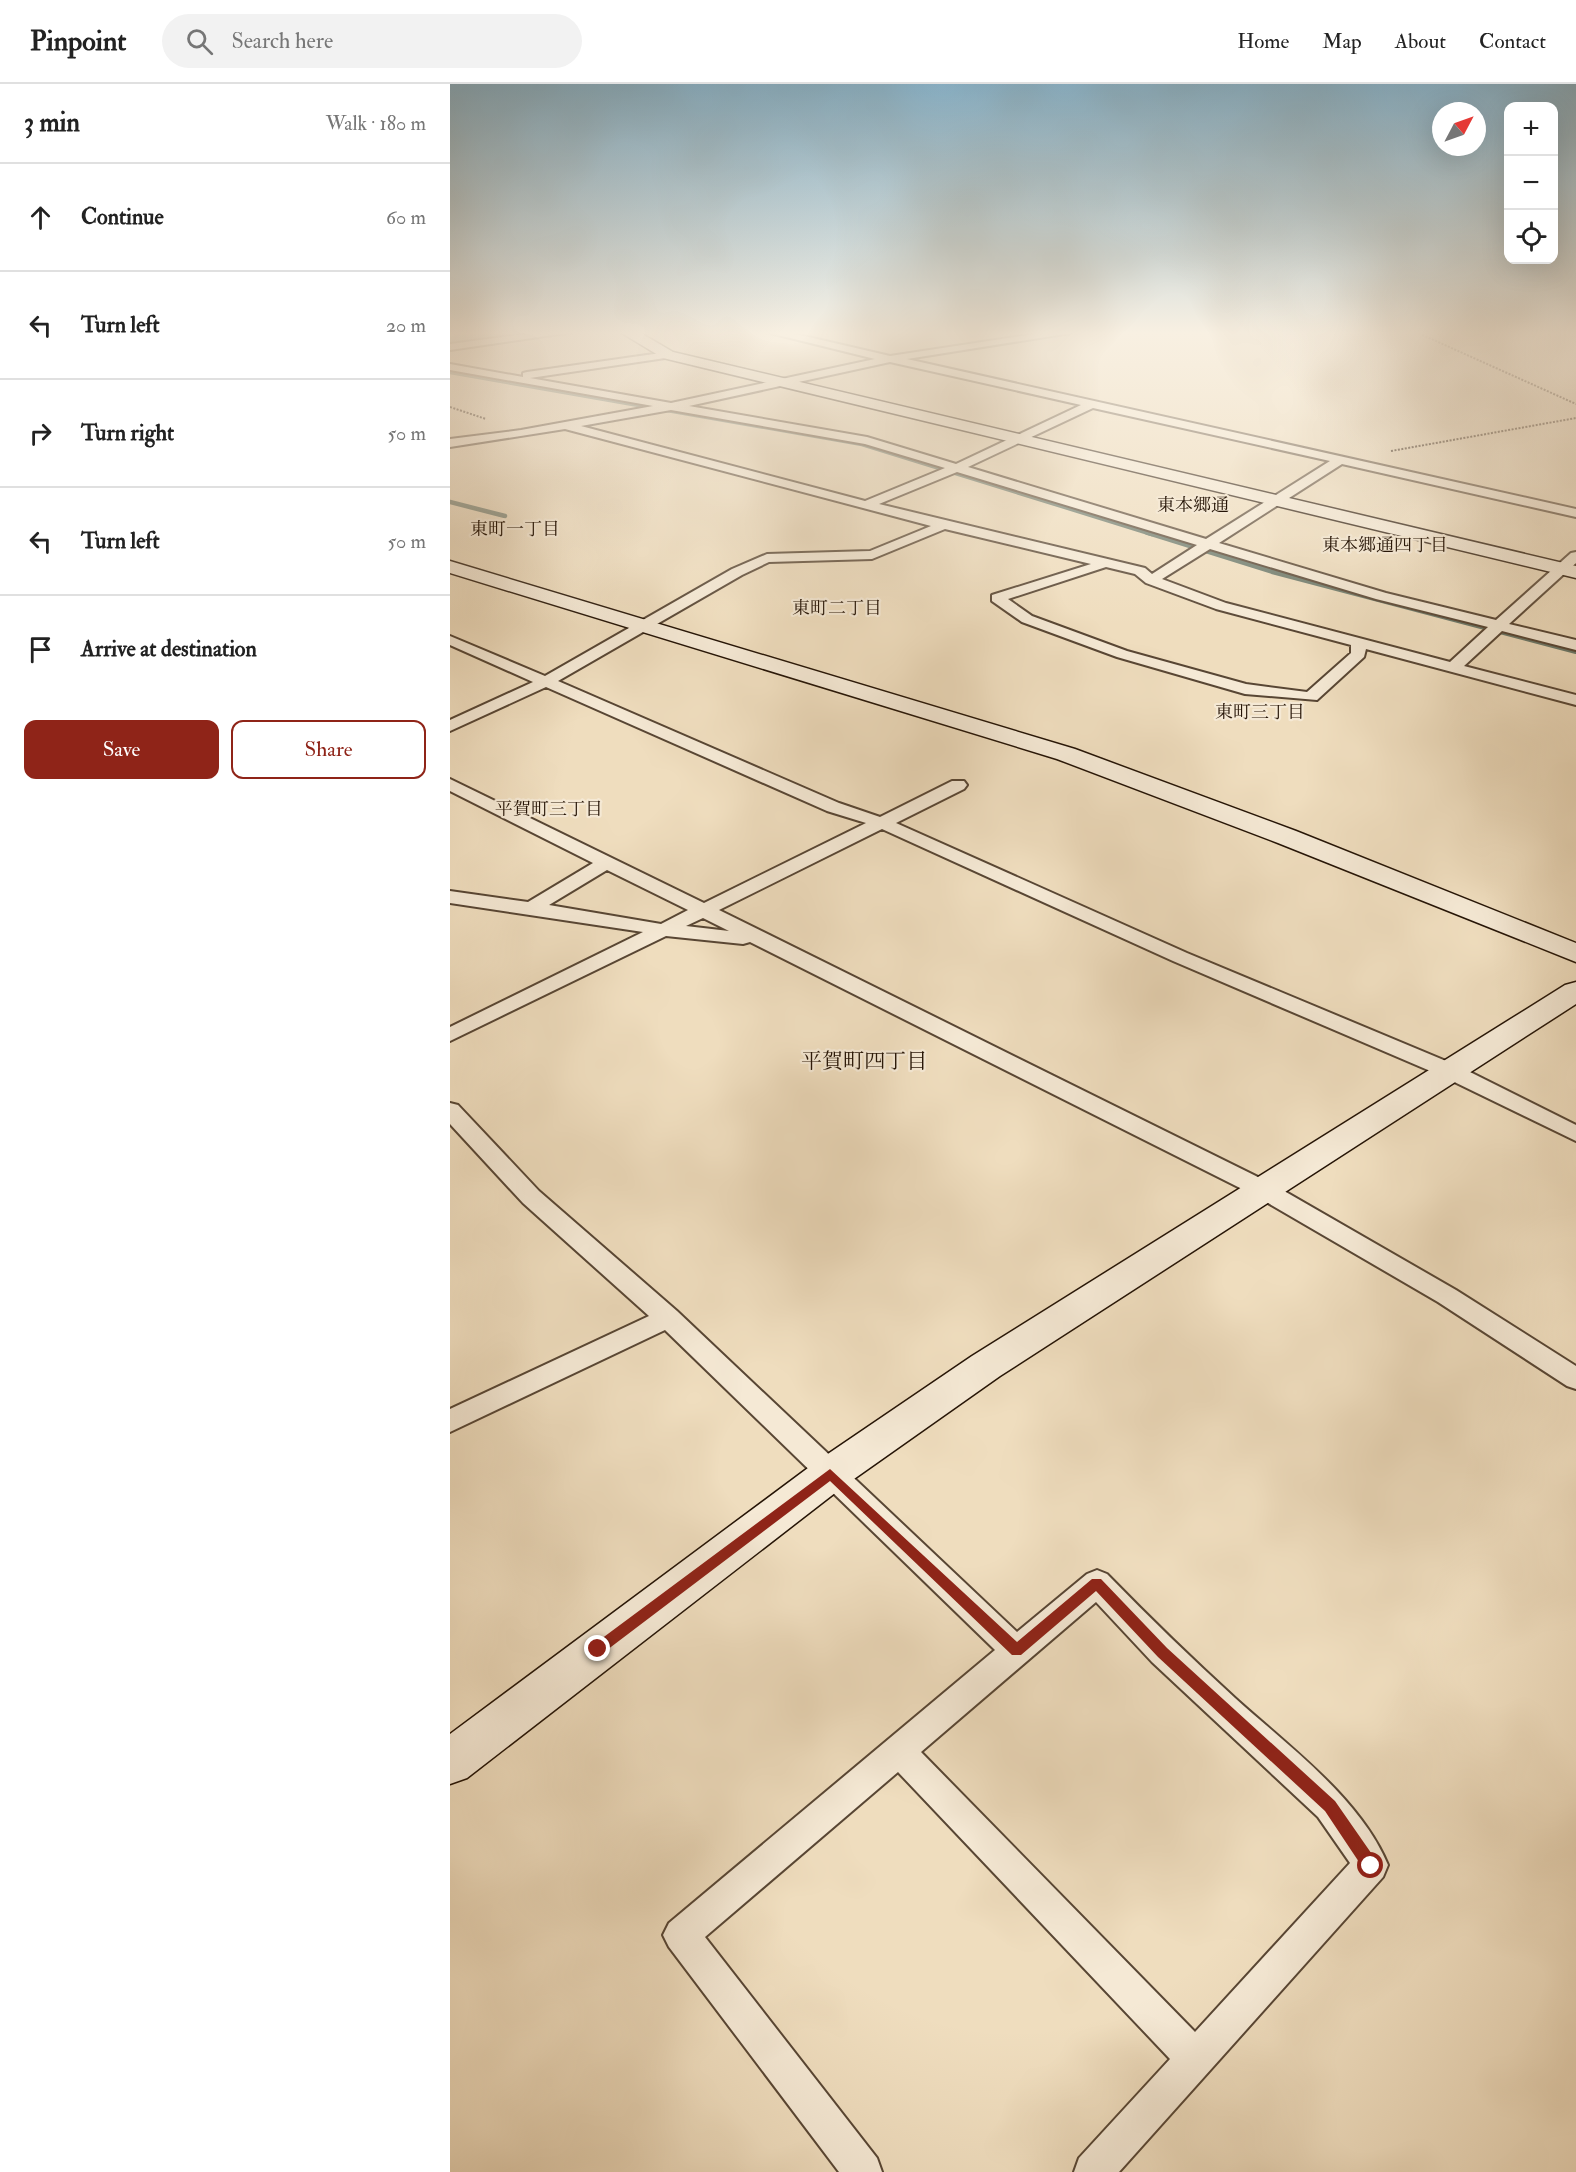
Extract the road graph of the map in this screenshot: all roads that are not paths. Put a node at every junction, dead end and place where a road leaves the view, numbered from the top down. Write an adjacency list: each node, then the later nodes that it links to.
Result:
1 (543, 429): 8 (street)
2 (579, 429): 12 (street)
3 (801, 429): 10 (street)
4 (981, 429): 7 (street)
5 (1037, 429): 7 (street)
6 (1205, 429): 9 (street)
7 (1018, 438): 10 (street); 11 (street)
8 (450, 443)
9 (1341, 460): 11 (street); 13 (street)
10 (959, 467): 12 (street); 15 (street)
11 (1275, 501): 15 (street); 17 (street)
12 (868, 504): 14 (street)
13 (1576, 513)
14 (944, 525): 16 (street); 21 (street)
15 (1210, 543): 19 (street); 20 (street)
16 (1102, 565): 19 (street); 23 (street)
17 (1571, 566): 20 (street)
18 (450, 567): 21 (street)
19 (1151, 580): 23 (street)
20 (1497, 625): 24 (street); 25 (street)
21 (646, 626): 26 (street); 38 (street)
22 (450, 640): 26 (street)
23 (1358, 643): 25 (street)
24 (1576, 645)
25 (1453, 667): 27 (street)
26 (547, 681): 28 (street); 31 (street)
27 (1576, 700)
28 (450, 726)
29 (450, 784): 32 (street)
30 (958, 785): 31 (street)
31 (882, 823): 35 (street); 41 (street)
32 (607, 862): 34 (street); 35 (street)
33 (450, 897): 34 (street)
34 (531, 908): 36 (street)
35 (701, 911): 36 (street); 37 (street)
36 (663, 930): 37 (street); 40 (street)
37 (758, 940): 44 (street)
38 (1576, 953)
39 (1576, 991): 41 (street)
40 (450, 1035)
41 (1450, 1071): 43 (street); 44 (street)
42 (450, 1110): 45 (street)
43 (1576, 1134)
44 (1264, 1190): 46 (street); 48 (street)
45 (668, 1318): 47 (street); 48 (street)
46 (1576, 1379)
47 (450, 1421)
48 (830, 1474): 49 (street); 51 (street)
49 (1017, 1651): 50 (street); 52 (street)
50 (899, 1751): 52 (street); 53 (street)
51 (450, 1762)
52 (1195, 2059): 54 (street)
53 (863, 2172)
54 (1093, 2172)

